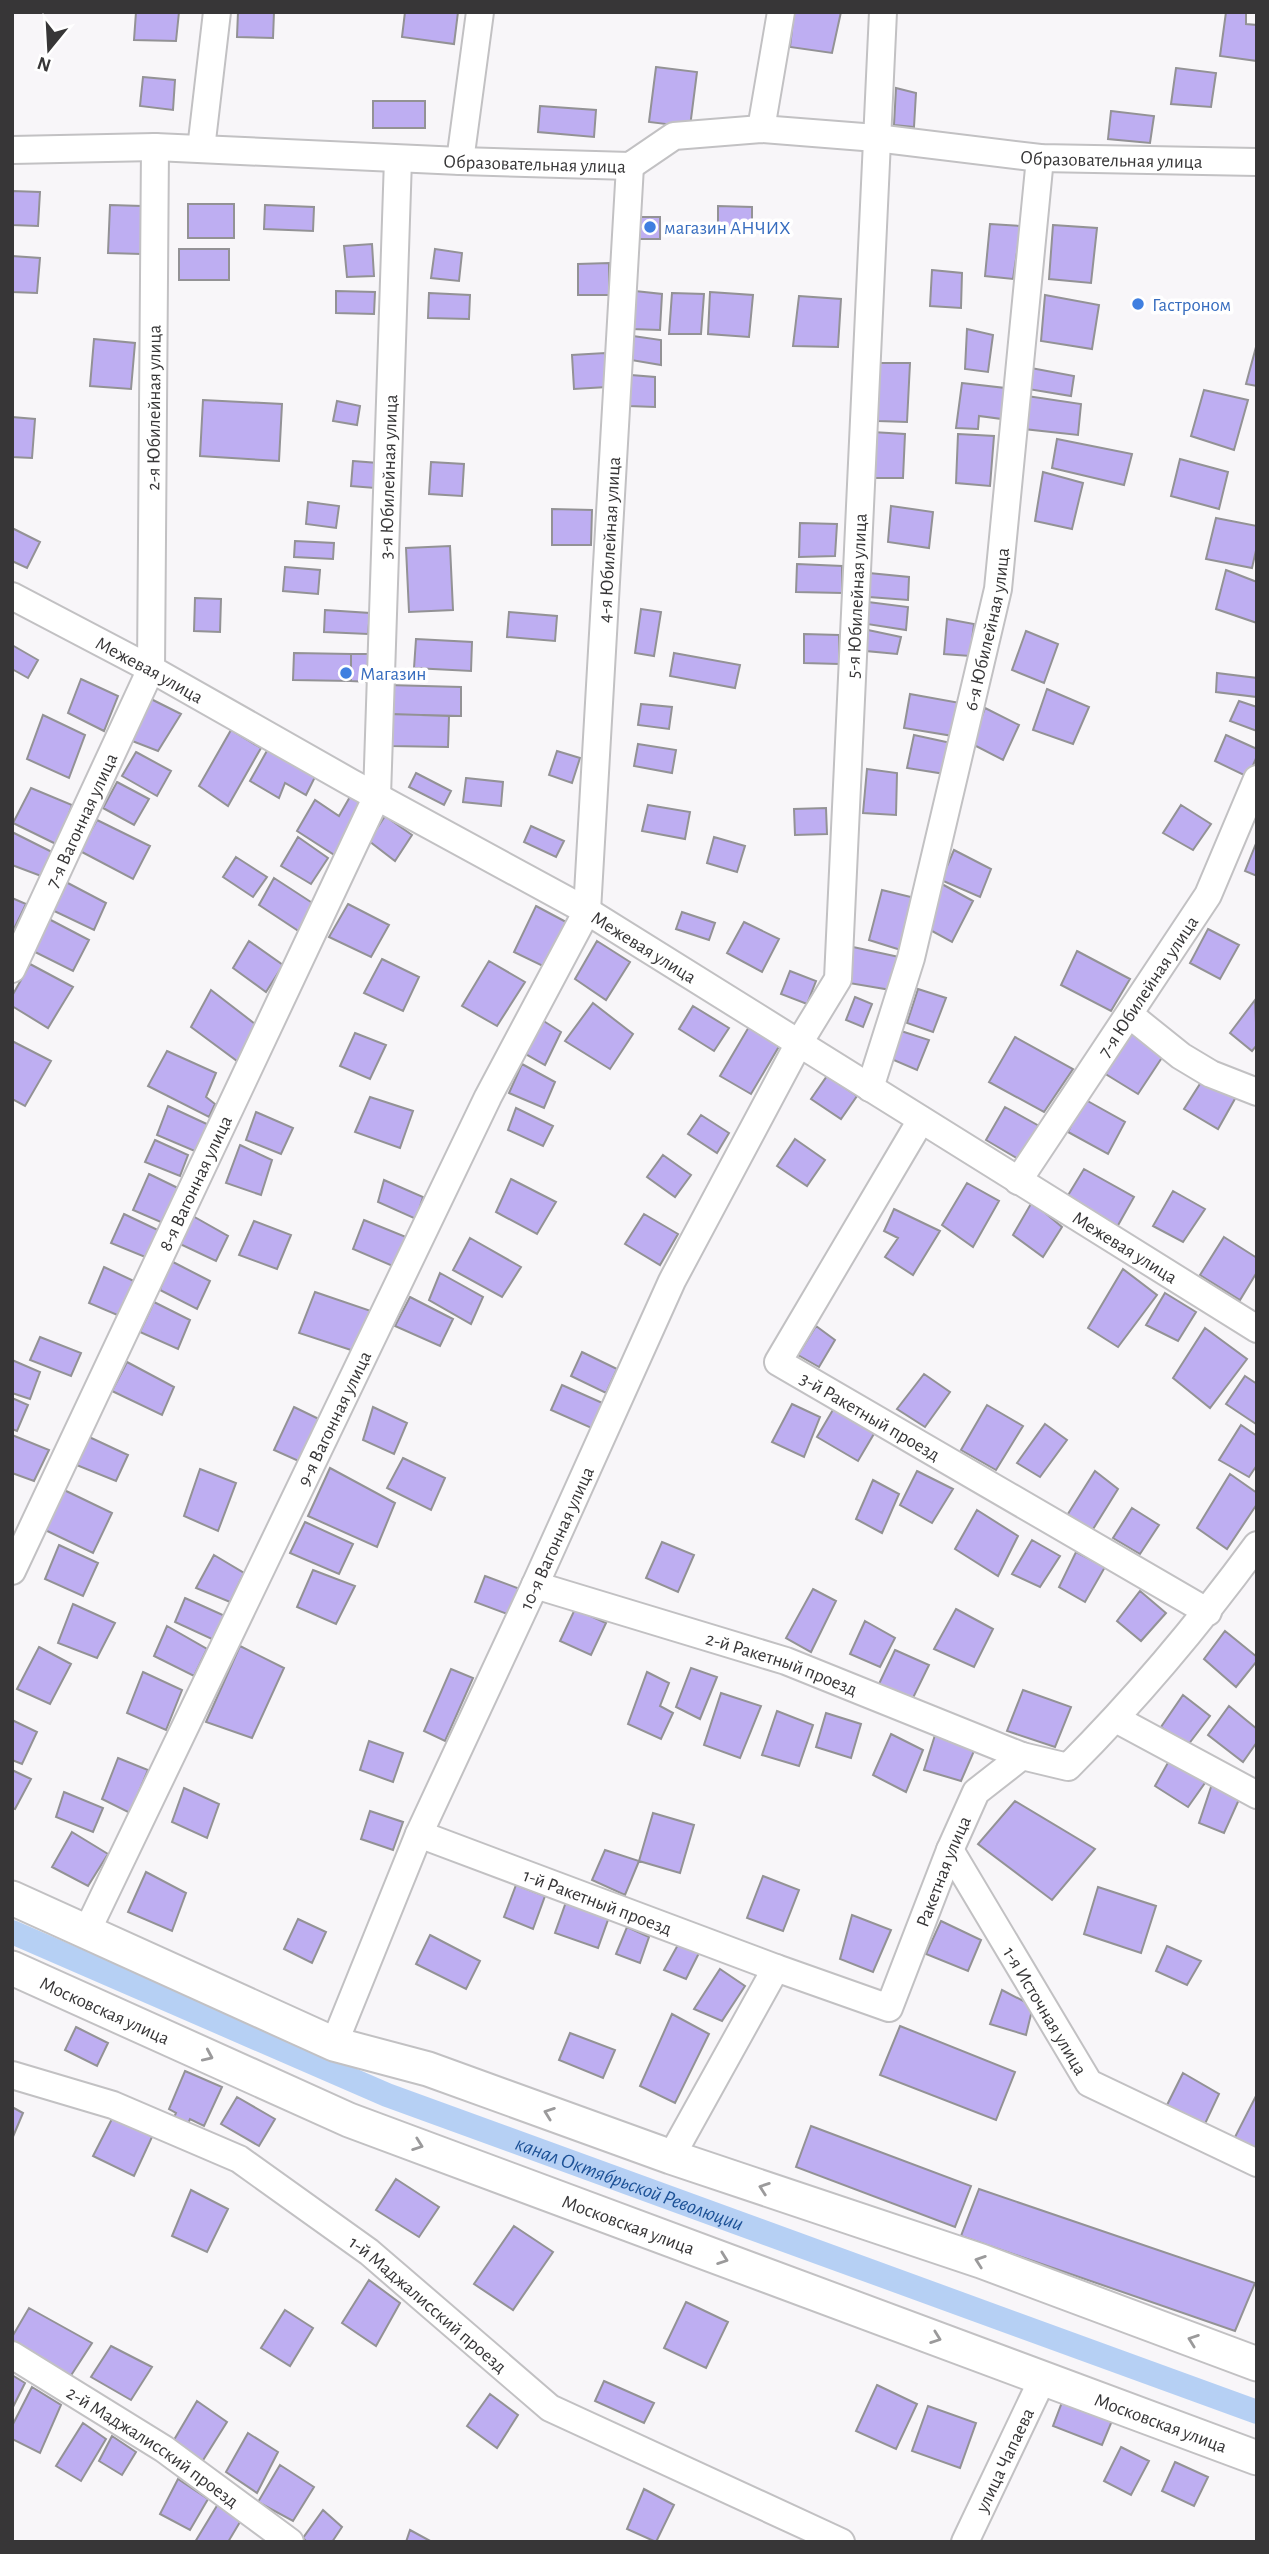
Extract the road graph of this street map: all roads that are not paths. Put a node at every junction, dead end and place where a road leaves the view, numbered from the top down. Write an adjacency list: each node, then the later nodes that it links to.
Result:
1 (217, 12): 8 (street)
2 (480, 12): 12 (street)
3 (781, 12): 5 (street)
4 (883, 12): 6 (street, 5-я Юбилейная улица)
5 (761, 129): 6 (street, Образовательная улица); 14 (street, Образовательная улица)
6 (876, 138): 10 (street, Образовательная улица); 22 (street, 5-я Юбилейная улица)
7 (155, 147): 8 (street, Образовательная улица); 9 (street, Образовательная улица); 16 (street, 2-я Юбилейная улица)
8 (201, 149): 11 (street, Образовательная улица)
9 (12, 150)
10 (1040, 158): 13 (street, Образовательная улица); 23 (street, 6-я Юбилейная улица)
11 (398, 159): 12 (street, Образовательная улица); 18 (street, 3-я Юбилейная улица)
12 (460, 161): 14 (street, Образовательная улица)
13 (1257, 162)
14 (630, 166): 19 (street, 4-я Юбилейная улица)
15 (12, 596): 16 (street, Межевая улица)
16 (151, 669): 18 (street, Межевая улица); 20 (street, 7-я Вагонная улица)
17 (1257, 779): 21 (street, 7-я Юбилейная улица)
18 (377, 796): 19 (street, Межевая улица); 29 (street, 8-я Вагонная улица)
19 (587, 911): 22 (street, Межевая улица); 38 (street, 9-я Вагонная улица)
20 (12, 969)
21 (1130, 1015): 24 (street); 26 (street, 7-я Юбилейная улица)
22 (799, 1043): 23 (street, Межевая улица); 30 (street, 10-я Вагонная улица)
23 (870, 1088): 25 (street, Межевая улица)
24 (1257, 1092)
25 (921, 1120): 26 (street, Межевая улица); 31 (street, 3-й Ракетный проезд)
26 (1018, 1181): 27 (street, Межевая улица)
27 (1257, 1329)
28 (1257, 1545): 31 (street)
29 (12, 1571)
30 (535, 1585): 33 (street, 2-й Ракетный проезд); 35 (street, 10-я Вагонная улица)
31 (1208, 1612): 32 (street)
32 (1116, 1719): 33 (street); 34 (street)
33 (1022, 1756): 36 (street, Ракетная улица)
34 (1257, 1795)
35 (419, 1834): 40 (street, 1-й Ракетный проезд); 41 (street, 10-я Вагонная улица)
36 (950, 1850): 40 (street, Ракетная улица); 44 (street, 1-я Источная улица)
37 (12, 1898): 38 (main road)
38 (88, 1931): 41 (main road)
39 (12, 1968): 47 (main road, Московская улица, one-way to 47)
40 (776, 1968): 43 (street)
41 (334, 2044): 43 (main road, one-way to 41)
42 (12, 2076): 50 (street, 1-й Маджалисский проезд)
43 (671, 2157): 46 (main road, one-way to 43)
44 (1257, 2163)
45 (12, 2355): 49 (street, 2-й Маджалисский проезд)
46 (1257, 2364)
47 (1043, 2378): 48 (main road, Московская улица); 51 (street, улица Чапаева)
48 (1257, 2458)
49 (290, 2542)
50 (841, 2542)
51 (965, 2542)

